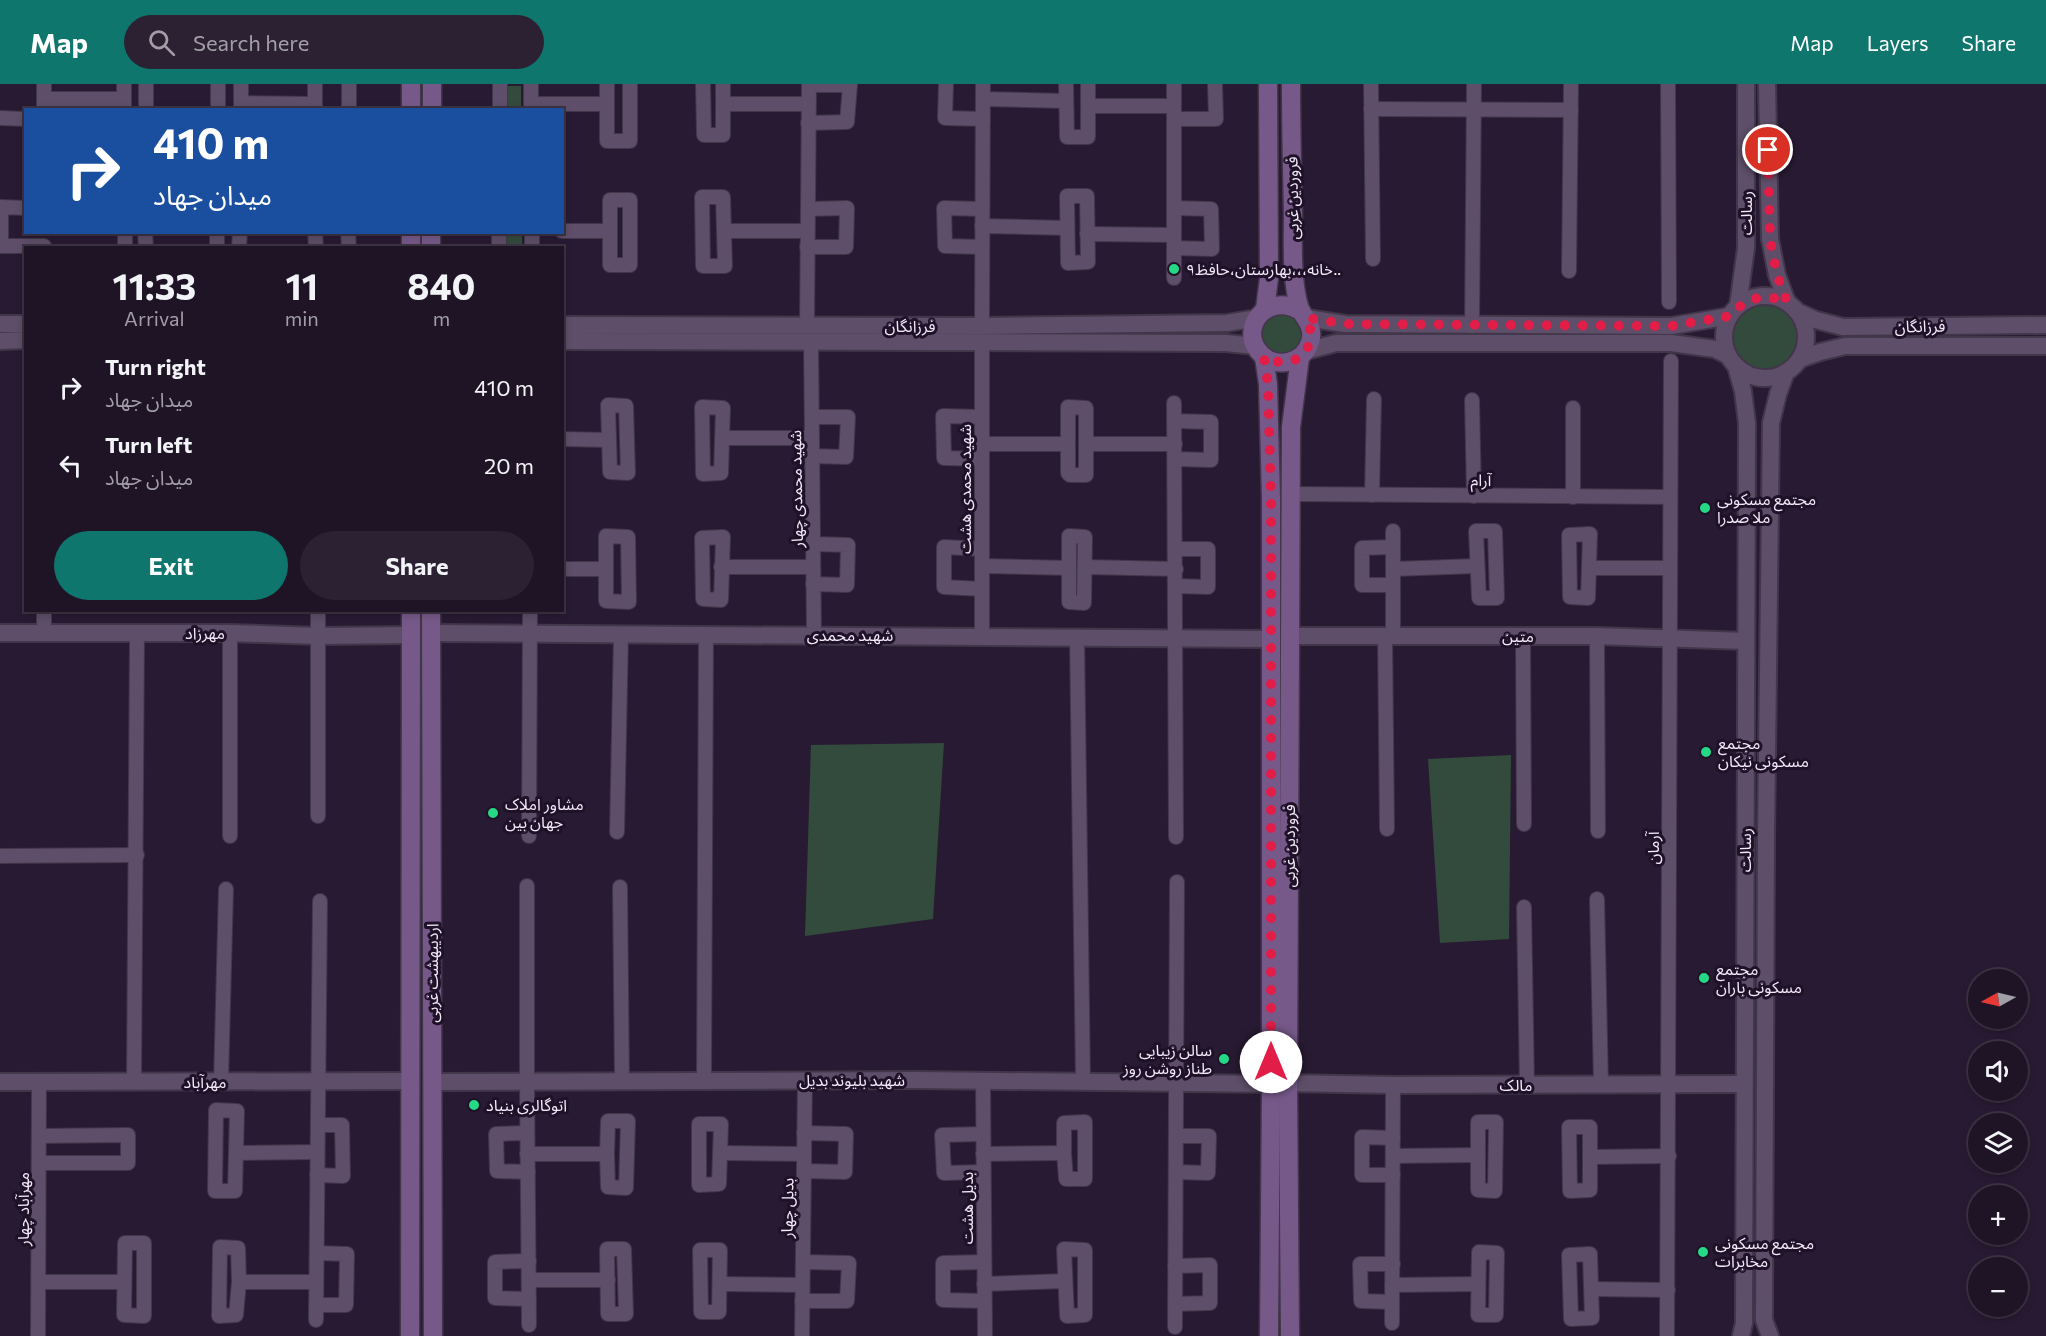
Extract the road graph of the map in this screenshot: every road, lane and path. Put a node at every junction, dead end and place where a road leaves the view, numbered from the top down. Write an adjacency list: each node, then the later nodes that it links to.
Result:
1 (44, 84): 33 (street)
2 (124, 84): 34 (street)
3 (146, 84): 42 (street)
4 (219, 84): 43 (street)
5 (241, 84): 38 (street)
6 (315, 84): 39 (street)
7 (349, 84): 44 (street)
8 (411, 84): 45 (main road)
9 (432, 84): 46 (main road)
10 (500, 84): 47 (street)
11 (531, 84): 41 (street)
12 (607, 84): 35 (street)
13 (630, 84): 35 (street)
14 (703, 84): 36 (street)
15 (723, 84): 36 (street)
16 (808, 84): 37 (street, شهید محمدی چهار); 55 (street)
17 (946, 84): 54 (street)
18 (983, 84): 31 (street, شهید محمدی هشت)
19 (1066, 84): 32 (street)
20 (1088, 84): 40 (street)
21 (1174, 84): 51 (street)
22 (1215, 84): 51 (street)
23 (1268, 84): 77 (main road, فروردین غربی)
24 (1291, 84): 78 (main road, فروردین غربی)
25 (1371, 84): 48 (street)
26 (1474, 84): 49 (street)
27 (1571, 84): 50 (street)
28 (1668, 84): 74 (street)
29 (1746, 84): 76 (street, رسالت)
30 (1767, 84): 75 (street, رسالت)
31 (983, 99): 32 (street); 54 (street, شهید محمدی هشت)
32 (1066, 101): 40 (street)
33 (44, 104): 34 (street)
34 (124, 104)
35 (607, 104): 41 (street)
36 (723, 104): 37 (street)
37 (808, 104): 55 (street, شهید محمدی چهار)
38 (241, 106): 39 (street)
39 (315, 106)
40 (1088, 106): 51 (street)
41 (531, 107)
42 (146, 108)
43 (218, 108)
44 (349, 108)
45 (411, 108)
46 (432, 108)
47 (500, 108)
48 (1371, 109): 49 (street); 71 (street)
49 (1474, 110): 50 (street); 83 (street)
50 (1571, 110): 72 (street)
51 (1174, 113): 57 (street)
52 (0, 118): 53 (street)
53 (24, 119)
54 (983, 119): 59 (street, شهید محمدی هشت)
55 (808, 123): 58 (street, شهید محمدی چهار)
56 (24, 207): 67 (street)
57 (1174, 208): 68 (street); 68 (street)
58 (808, 209): 65 (street, شهید محمدی چهار); 69 (street)
59 (982, 209): 60 (street, شهید محمدی هشت); 70 (street)
60 (982, 226): 61 (street); 70 (street, شهید محمدی هشت)
61 (1067, 228): 66 (street); 66 (street)
62 (564, 231): 63 (street)
63 (610, 231): 63 (street)
64 (724, 231): 64 (street); 65 (street)
65 (807, 231): 69 (street, شهید محمدی چهار)
66 (1087, 234): 68 (street)
67 (44, 242)
68 (1174, 242): 73 (street)
69 (807, 247): 84 (street, شهید محمدی چهار)
70 (982, 247): 85 (street, شهید محمدی هشت)
71 (1373, 259)
72 (1569, 271)
73 (1174, 278)
74 (1670, 302)
75 (1792, 306): 76 (street); 82 (street, فرزانگان); 92 (street)
76 (1734, 311): 83 (street); 94 (street)
77 (1261, 313): 78 (main road); 85 (street, فرزانگان); 90 (main road)
78 (1304, 315): 83 (street); 91 (main road)
79 (0, 324): 80 (street)
80 (24, 324)
81 (564, 325): 84 (street, فرزانگان)
82 (2046, 325)
83 (1472, 326)
84 (809, 334): 85 (street, فرزانگان); 88 (street, فرزانگان); 100 (street, شهید محمدی چهار)
85 (982, 334): 90 (street, فرزانگان); 101 (street, شهید محمدی هشت)
86 (24, 340): 87 (street)
87 (0, 341)
88 (564, 341)
89 (2046, 346): 92 (street, فرزانگان)
90 (1260, 352): 91 (main road); 164 (main road, فروردین غربی)
91 (1303, 354): 94 (street); 114 (main road, فروردین غربی)
92 (1800, 359): 95 (street)
93 (1671, 361): 118 (street, آرمان)
94 (1732, 361): 95 (street); 165 (street, رسالت)
95 (1786, 372): 272 (street, رسالت)
96 (1374, 399): 115 (street)
97 (1472, 400): 116 (street)
98 (1174, 404): 102 (street)
99 (1573, 408): 117 (street)
100 (812, 417): 104 (street, شهید محمدی چهار); 111 (street)
101 (982, 417): 107 (street, شهید محمدی هشت); 112 (street)
102 (1174, 421): 110 (street); 113 (street)
103 (723, 438): 103 (street); 104 (street)
104 (812, 438): 111 (street, شهید محمدی چهار)
105 (564, 440): 106 (street)
106 (608, 440): 106 (street)
107 (982, 444): 108 (street); 112 (street, شهید محمدی هشت)
108 (1068, 444): 109 (street); 109 (street)
109 (1086, 444): 110 (street)
110 (1175, 444): 113 (street)
111 (812, 456): 120 (street, شهید محمدی چهار)
112 (982, 459): 122 (street, شهید محمدی هشت)
113 (1175, 459): 123 (street)
114 (1291, 494): 115 (street, آرام); 158 (main road, فروردین غربی)
115 (1372, 495): 116 (street, آرام)
116 (1474, 496): 117 (street, آرام)
117 (1573, 497): 118 (street, آرام)
118 (1670, 497): 131 (street, آرمان)
119 (1393, 531): 121 (street)
120 (813, 544): 127 (street, شهید محمدی چهار); 136 (street)
121 (1393, 547): 135 (street); 137 (street)
122 (982, 549): 124 (street, شهید محمدی هشت); 139 (street)
123 (1176, 549): 134 (street); 138 (street)
124 (982, 566): 129 (street); 139 (street, شهید محمدی هشت)
125 (1476, 566): 125 (street); 135 (street)
126 (722, 567): 127 (street)
127 (813, 567): 136 (street, شهید محمدی چهار)
128 (1085, 567): 129 (street); 129 (street); 134 (street)
129 (1069, 568)
130 (1590, 568): 131 (street)
131 (1669, 568): 163 (street, آرمان)
132 (564, 569): 133 (street)
133 (605, 569): 133 (street)
134 (1176, 569): 138 (street)
135 (1393, 569): 137 (street)
136 (813, 584): 154 (street, شهید محمدی چهار)
137 (1393, 585): 155 (street)
138 (1176, 586): 162 (street)
139 (982, 589): 157 (street, شهید محمدی هشت)
140 (44, 612): 149 (street)
141 (318, 612): 156 (street)
142 (411, 612): 153 (main road, اردیبهشت غربی)
143 (431, 612): 147 (main road, اردیبهشت غربی)
144 (530, 612): 148 (street)
145 (0, 633): 149 (street, مهرزاد)
146 (230, 633): 150 (street, مهرزاد); 156 (street, مهرزاد); 171 (street)
147 (431, 633): 148 (street, شهید محمدی); 177 (main road, اردیبهشت غربی)
148 (530, 633): 151 (street, شهید محمدی); 172 (street)
149 (44, 634): 150 (street, مهرزاد)
150 (137, 634): 174 (street)
151 (621, 634): 152 (street, شهید محمدی); 170 (street)
152 (706, 634): 154 (street, شهید محمدی); 188 (street)
153 (411, 635): 156 (street, مهرزاد); 176 (main road, اردیبهشت غربی)
154 (813, 635): 157 (street, شهید محمدی)
155 (1389, 635): 158 (street, متین); 159 (street, متین); 168 (street)
156 (319, 636): 166 (street)
157 (982, 636): 161 (street, شهید محمدی)
158 (1290, 636): 199 (main road, فروردین غربی)
159 (1523, 636): 160 (street, متین); 167 (street)
160 (1597, 636): 163 (street, متین); 169 (street)
161 (1077, 637): 162 (street, شهید محمدی); 197 (street)
162 (1176, 638): 164 (street, شهید محمدی); 173 (street)
163 (1669, 638): 165 (street, متین); 204 (street, آرمان)
164 (1270, 639): 199 (main road, فروردین غربی)
165 (1746, 641): 200 (street, رسالت)
166 (318, 816)
167 (1524, 824)
168 (1387, 829)
169 (1598, 831)
170 (616, 832)
171 (230, 836)
172 (529, 836)
173 (1176, 837)
174 (137, 855): 175 (street); 191 (street)
175 (0, 856)
176 (410, 857): 177 (main road); 194 (main road, اردیبهشت غربی)
177 (431, 857): 195 (main road, اردیبهشت غربی)
178 (1177, 882): 198 (street)
179 (527, 886): 196 (street)
180 (620, 887): 187 (street)
181 (226, 889): 192 (street)
182 (1598, 899): 203 (street)
183 (320, 901): 193 (street)
184 (1524, 907): 202 (street)
185 (805, 1080): 186 (street, شهید بلیوند بدیل); 188 (street, شهید بلیوند بدیل); 206 (street, بدیل چهار)
186 (983, 1080): 197 (street, شهید بلیوند بدیل); 208 (street, بدیل هشت)
187 (622, 1081): 188 (street, شهید بلیوند بدیل); 196 (street, شهید بلیوند بدیل)
188 (704, 1081)
189 (0, 1082): 190 (street, مهرآباد)
190 (39, 1082): 191 (street, مهرآباد); 209 (street, مهرآباد چهار)
191 (134, 1082): 192 (street, مهرآباد)
192 (221, 1082): 193 (street, مهرآباد)
193 (318, 1082): 194 (street, مهرآباد); 205 (street)
194 (409, 1082): 262 (main road, اردیبهشت غربی)
195 (433, 1082): 196 (street, شهید بلیوند بدیل); 264 (main road, اردیبهشت غربی)
196 (526, 1082): 207 (street)
197 (1083, 1082): 198 (street, شهید بلیوند بدیل)
198 (1176, 1083): 199 (street, شهید بلیوند بدیل); 210 (street)
199 (1280, 1083): 201 (street, مالک); 257 (main road, فروردین غربی); 263 (main road, فروردین غربی)
200 (1744, 1084): 204 (street, مالک); 271 (street, رسالت)
201 (1393, 1085): 202 (street, مالک); 211 (street)
202 (1527, 1085): 203 (street, مالک)
203 (1601, 1085): 204 (street, مالک)
204 (1668, 1085): 222 (street, آرمان)
205 (318, 1125): 212 (street); 229 (street)
206 (804, 1132): 218 (street, بدیل چهار); 225 (street)
207 (527, 1133): 216 (street); 226 (street)
208 (983, 1134): 219 (street, بدیل هشت); 227 (street)
209 (39, 1136): 224 (street, مهرآباد چهار); 224 (street)
210 (1176, 1136): 228 (street); 228 (street)
211 (1393, 1138): 221 (street); 230 (street)
212 (317, 1152): 213 (street); 229 (street)
213 (236, 1153): 213 (street)
214 (721, 1153): 218 (street)
215 (1064, 1153): 219 (street)
216 (527, 1154): 217 (street); 226 (street)
217 (607, 1154): 217 (street)
218 (804, 1154): 225 (street, بدیل چهار)
219 (983, 1154): 227 (street, بدیل هشت)
220 (1477, 1155): 220 (street); 221 (street)
221 (1393, 1156): 230 (street)
222 (1669, 1156): 223 (street); 250 (street, آرمان)
223 (1591, 1157)
224 (39, 1163): 240 (street, مهرآباد چهار)
225 (804, 1171): 233 (street, بدیل چهار)
226 (528, 1172): 232 (street)
227 (984, 1172): 234 (street, بدیل هشت)
228 (1176, 1173): 236 (street)
229 (317, 1175): 231 (street)
230 (1393, 1175): 235 (street)
231 (316, 1253): 243 (street); 256 (street)
232 (529, 1262): 238 (street); 251 (street)
233 (803, 1262): 247 (street, بدیل چهار); 252 (street)
234 (984, 1262): 245 (street, بدیل هشت); 253 (street)
235 (1393, 1264): 248 (street); 254 (street)
236 (1175, 1266): 255 (street); 255 (street)
237 (608, 1280): 238 (street)
238 (529, 1281): 251 (street)
239 (1065, 1281): 239 (street); 245 (street)
240 (39, 1282): 241 (street); 265 (street, مهرآباد چهار)
241 (123, 1282): 241 (street)
242 (239, 1282): 242 (street); 243 (street)
243 (316, 1282): 256 (street)
244 (721, 1284): 247 (street)
245 (984, 1284): 253 (street, بدیل هشت)
246 (1478, 1284): 248 (street)
247 (802, 1285): 252 (street, بدیل چهار)
248 (1392, 1285): 254 (street)
249 (1592, 1289): 249 (street); 250 (street)
250 (1668, 1290): 270 (street, آرمان)
251 (529, 1299): 260 (street)
252 (802, 1301): 266 (street, بدیل چهار)
253 (984, 1301): 267 (street, بدیل هشت)
254 (1392, 1302): 259 (street)
255 (1175, 1304): 261 (street)
256 (316, 1305): 258 (street)
257 (1269, 1308): 268 (main road); 269 (main road, فروردین غربی)
258 (316, 1320)
259 (1392, 1323)
260 (529, 1325)
261 (1175, 1327)
262 (408, 1332)
263 (1293, 1332)
264 (435, 1333)
265 (38, 1336)
266 (802, 1336)
267 (985, 1336)
268 (1257, 1336)
269 (1269, 1336)
270 (1667, 1336)
271 (1741, 1336)
272 (1770, 1336)

